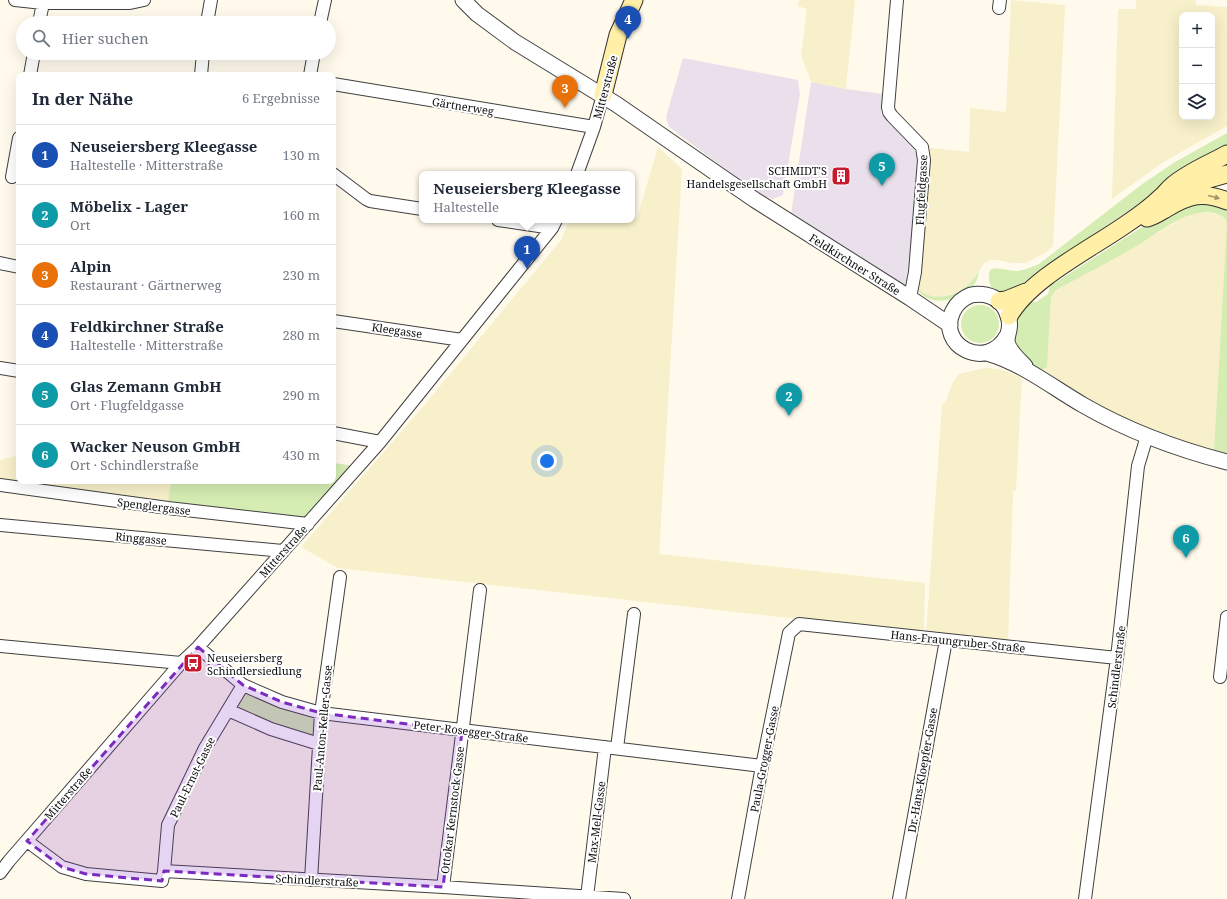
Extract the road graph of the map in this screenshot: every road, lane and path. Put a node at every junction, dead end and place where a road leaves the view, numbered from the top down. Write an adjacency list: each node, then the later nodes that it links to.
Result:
1 (15, 0): 9 (street)
2 (144, 0): 8 (street)
3 (210, 0): 11 (street)
4 (325, 0): 12 (street)
5 (463, 0): 20 (street, Feldkirchner Straße)
6 (634, 0): 20 (main road, Mitterstraße)
7 (898, 0): 37 (street, Flugfeldgasse)
8 (105, 1): 9 (street)
9 (43, 3): 10 (street)
10 (40, 16)
11 (209, 16)
12 (322, 16)
13 (33, 60): 16 (street)
14 (203, 60): 17 (street)
15 (313, 60): 18 (street)
16 (31, 72)
17 (201, 72)
18 (311, 72)
19 (336, 84): 21 (street, Gärtnerweg)
20 (602, 95): 21 (street, Mitterstraße); 37 (street, Feldkirchner Straße)
21 (594, 127): 24 (street, Mitterstraße)
22 (16, 154): 25 (street)
23 (1227, 154): 28 (main road)
24 (578, 171)
25 (12, 176)
26 (336, 176): 30 (street)
27 (1222, 178): 28 (main road)
28 (1161, 198): 33 (main road)
29 (1227, 201): 33 (main road, one-way to 29)
30 (419, 209)
31 (540, 223): 32 (street)
32 (554, 224): 44 (street, Mitterstraße)
33 (1126, 224): 36 (main road)
34 (0, 263): 35 (street)
35 (16, 266)
36 (1028, 291): 38 (main road); 40 (main road)
37 (910, 298): 39 (street, Feldkirchner Straße); 42 (street, Feldkirchner Straße)
38 (998, 301): 39 (street); 40 (street)
39 (956, 306): 42 (street)
40 (1008, 316): 43 (street)
41 (336, 321): 44 (street, Kleegasse)
42 (950, 325): 45 (street)
43 (1007, 336): 45 (street); 48 (street)
44 (462, 340): 51 (street, Mitterstraße)
45 (987, 353): 48 (street)
46 (0, 368): 47 (street)
47 (16, 371)
48 (1031, 373): 50 (street)
49 (336, 434): 51 (street)
50 (1147, 436): 52 (street); 65 (street, Schindlerstraße)
51 (380, 442): 55 (street, Mitterstraße)
52 (1227, 462)
53 (0, 484): 55 (street, Spenglergasse)
54 (0, 524): 56 (street, Ringgasse)
55 (308, 524): 56 (street, Mitterstraße)
56 (283, 551): 64 (street, Mitterstraße)
57 (340, 577): 70 (street, Paul-Anton-Keller-Gasse)
58 (480, 590): 71 (street, Ottokar Kernstock Gasse)
59 (634, 614): 73 (street, Max-Mell-Gasse)
60 (1227, 617): 67 (street)
61 (798, 624): 62 (street, Hans-Fraungruber-Straße); 74 (street, Paula-Grogger-Gasse)
62 (946, 640): 65 (street, Hans-Fraungruber-Straße); 84 (street, Dr.-Hans-Kloepfer-Gasse)
63 (0, 646): 66 (street)
64 (198, 647): 66 (street, Mitterstraße); 68 (street, Peter-Rosegger-Straße)
65 (1117, 658): 85 (street, Schindlerstraße)
66 (181, 663): 75 (street, Mitterstraße)
67 (1220, 677)
68 (243, 685): 69 (street, Paul-Ernst-Gasse); 70 (street, Peter-Rosegger-Straße)
69 (228, 710): 72 (street); 77 (street, Paul-Ernst-Gasse)
70 (321, 713): 71 (street, Peter-Rosegger-Straße); 72 (street, Paul-Anton-Keller-Gasse)
71 (462, 731): 73 (street, Peter-Rosegger-Straße); 80 (street, Ottokar Kernstock Gasse)
72 (319, 744): 79 (street, Paul-Anton-Keller-Gasse)
73 (611, 748): 74 (street, Peter-Rosegger-Straße); 81 (street, Max-Mell-Gasse)
74 (762, 766): 83 (street, Paula-Grogger-Gasse)
75 (27, 841): 76 (street, Mitterstraße); 77 (street)
76 (5, 860): 78 (street, Mitterstraße)
77 (164, 871): 79 (street, Schindlerstraße)
78 (0, 873)
79 (311, 880): 80 (street, Schindlerstraße)
80 (443, 887): 81 (street, Schindlerstraße)
81 (587, 897): 82 (street, Schindlerstraße)
82 (624, 899)
83 (738, 899)
84 (899, 899)
85 (1085, 899)

